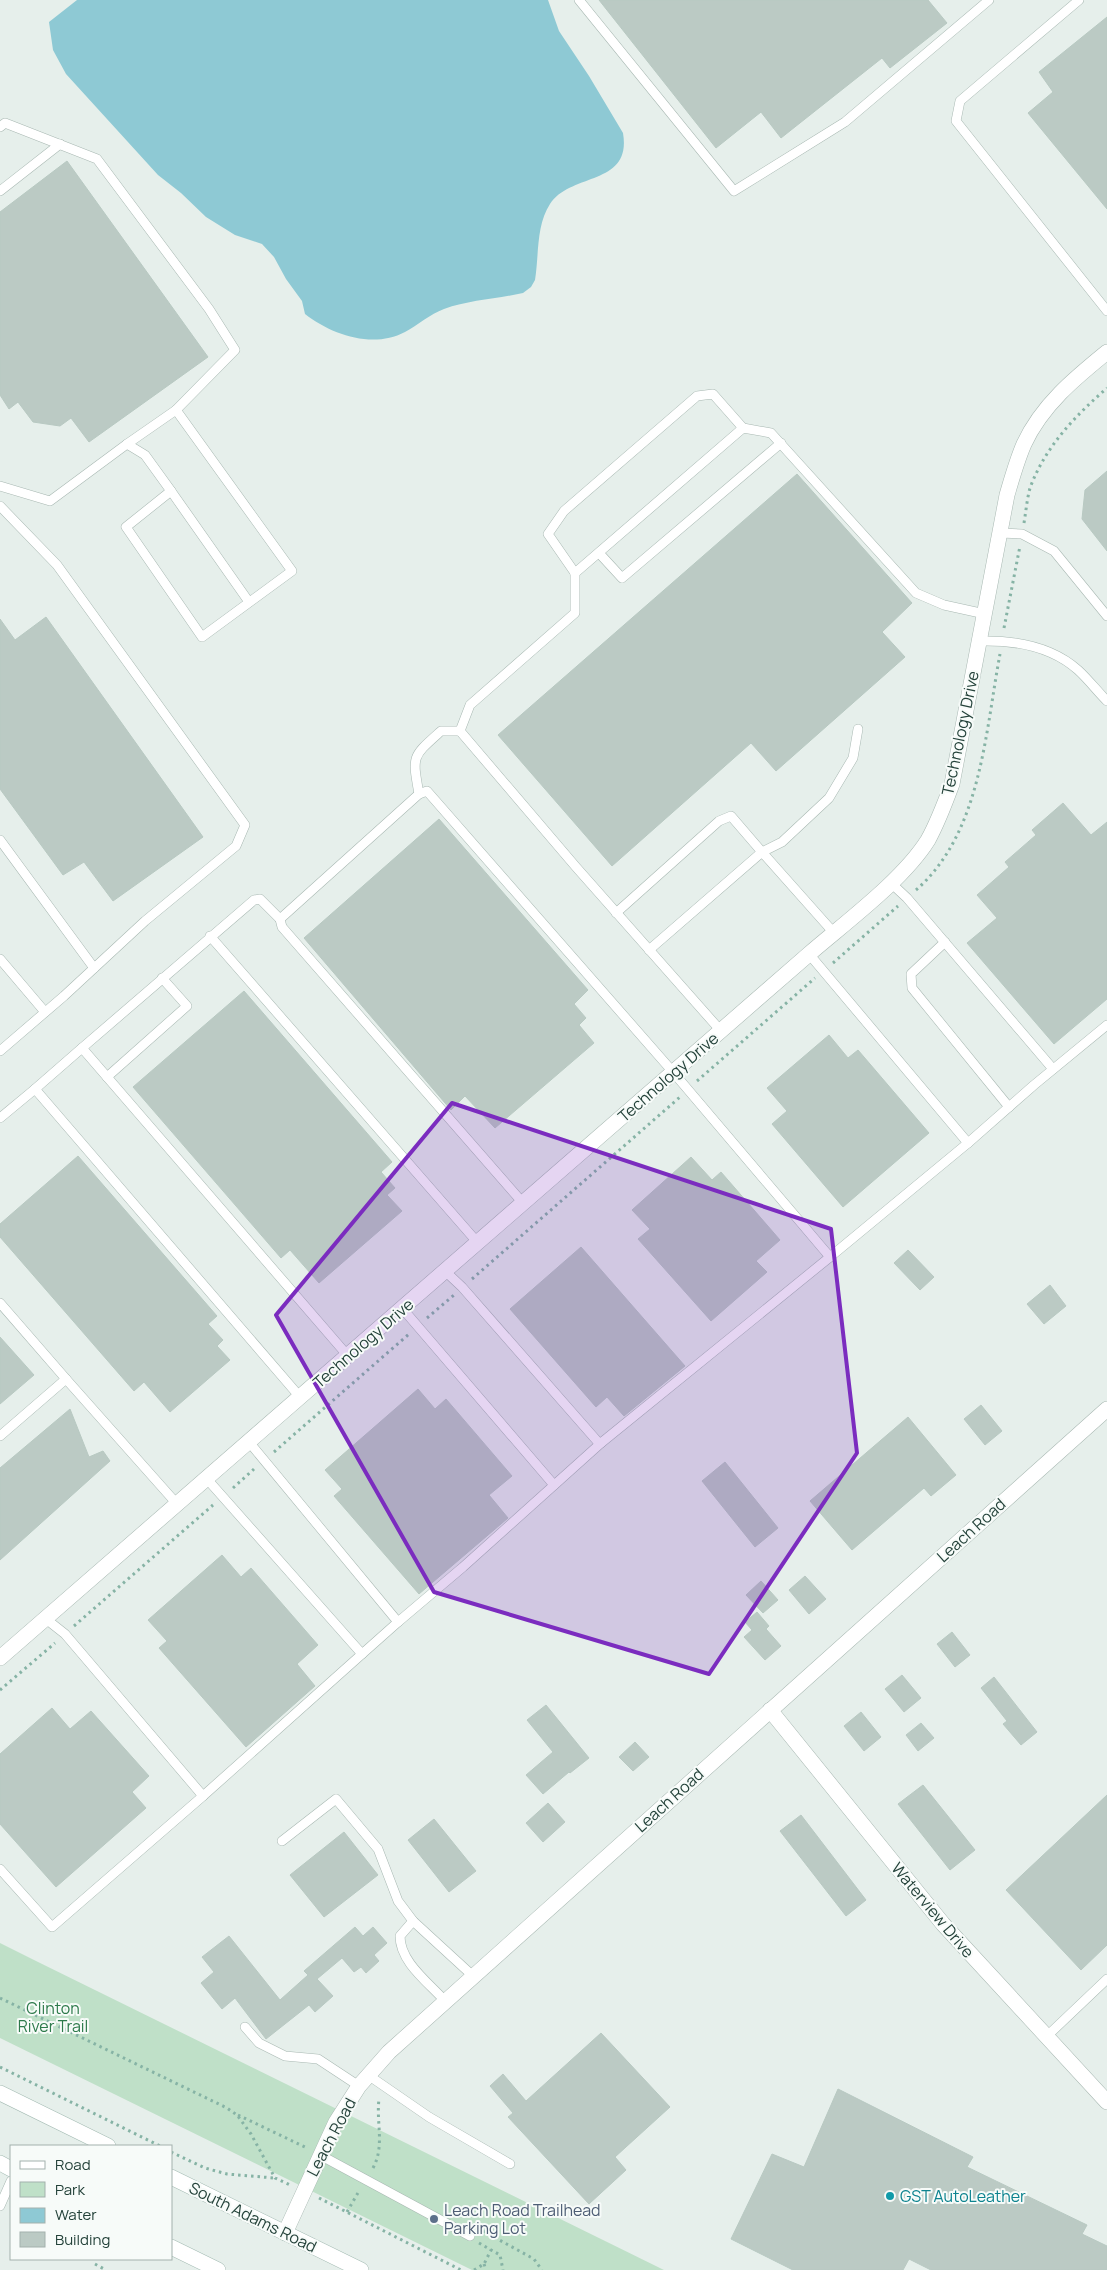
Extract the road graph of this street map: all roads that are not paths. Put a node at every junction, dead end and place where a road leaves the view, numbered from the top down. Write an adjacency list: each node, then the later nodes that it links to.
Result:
1 (579, 0): 2 (lane)
2 (989, 0)
3 (1079, 0): 7 (lane)
4 (0, 127): 5 (lane)
5 (60, 144): 6 (lane); 9 (lane)
6 (0, 191)
7 (1107, 310)
8 (1107, 352): 16 (street, Technology Drive)
9 (176, 410): 12 (lane); 19 (lane)
10 (743, 428): 11 (lane); 17 (lane); 18 (lane)
11 (781, 443): 17 (lane); 20 (lane)
12 (127, 444): 13 (lane); 14 (lane)
13 (0, 486)
14 (171, 491): 19 (lane); 19 (lane)
15 (0, 506): 38 (lane)
16 (1000, 533): 20 (street, Technology Drive); 21 (lane)
17 (599, 553): 18 (lane)
18 (575, 573): 25 (lane)
19 (249, 602)
20 (985, 614): 22 (street, Technology Drive)
21 (1107, 616)
22 (979, 641): 23 (lane); 29 (street, Technology Drive)
23 (1107, 701)
24 (858, 729): 28 (lane)
25 (460, 731): 26 (lane); 30 (lane)
26 (419, 794): 31 (lane); 46 (lane)
27 (0, 840): 38 (lane)
28 (762, 852): 30 (lane); 32 (lane); 35 (lane)
29 (891, 883): 32 (street, Technology Drive); 34 (lane)
30 (616, 913): 35 (lane)
31 (280, 919): 33 (lane); 52 (lane)
32 (834, 933): 36 (street, Technology Drive)
33 (210, 936): 39 (lane); 53 (lane)
34 (945, 942): 45 (lane); 49 (lane)
35 (649, 950): 42 (lane)
36 (809, 954): 42 (street, Technology Drive); 51 (lane)
37 (0, 959): 40 (lane)
38 (94, 968): 40 (lane)
39 (162, 978): 43 (lane); 47 (lane)
40 (45, 1012): 44 (lane)
41 (1107, 1025): 45 (lane)
42 (721, 1031): 46 (street, Technology Drive)
43 (82, 1048): 47 (lane); 48 (lane)
44 (0, 1051)
45 (1053, 1070): 49 (lane)
46 (673, 1072): 52 (street, Technology Drive); 54 (lane)
47 (107, 1077): 58 (lane)
48 (34, 1089): 50 (lane); 60 (lane)
49 (1009, 1107): 51 (lane)
50 (0, 1118)
51 (968, 1143): 54 (lane)
52 (523, 1203): 53 (street, Technology Drive)
53 (478, 1243): 55 (street, Technology Drive)
54 (830, 1257): 64 (lane)
55 (445, 1271): 57 (street, Technology Drive); 64 (lane)
56 (0, 1303): 59 (lane)
57 (402, 1308): 58 (street, Technology Drive); 66 (lane)
58 (348, 1356): 60 (street, Technology Drive)
59 (66, 1379): 62 (lane); 67 (lane)
60 (300, 1397): 63 (street, Technology Drive)
61 (1107, 1409): 72 (street, Leach Road)
62 (0, 1436)
63 (249, 1442): 65 (street, Technology Drive); 69 (lane)
64 (601, 1442): 66 (lane)
65 (207, 1478): 67 (street, Technology Drive); 70 (lane)
66 (554, 1485): 69 (lane)
67 (177, 1504): 68 (street, Technology Drive)
68 (46, 1619): 71 (street, Technology Drive); 73 (lane)
69 (398, 1622): 70 (lane)
70 (362, 1654): 73 (lane)
71 (0, 1658)
72 (770, 1710): 77 (street, Leach Road); 81 (street, Waterview Drive)
73 (203, 1796): 75 (lane)
74 (282, 1841): 76 (lane)
75 (0, 1869)
76 (413, 1921): 77 (lane); 79 (lane)
77 (472, 1976): 79 (street, Leach Road)
78 (1107, 1980): 81 (lane)
79 (445, 2001): 82 (street, Leach Road)
80 (245, 2027): 82 (lane)
81 (1046, 2037): 84 (street, Waterview Drive)
82 (363, 2081): 86 (street, Leach Road); 87 (lane)
83 (0, 2093): 85 (street)
84 (1107, 2102)
85 (106, 2145)
86 (320, 2155): 91 (street, Leach Road); 92 (lane)
87 (510, 2164)
88 (172, 2177): 91 (street, South Adams Road)
89 (10, 2182): 90 (lane)
90 (0, 2206)
91 (285, 2233): 95 (street, South Adams Road)
92 (470, 2236)
93 (172, 2247): 94 (street)
94 (218, 2270)
95 (361, 2270)

